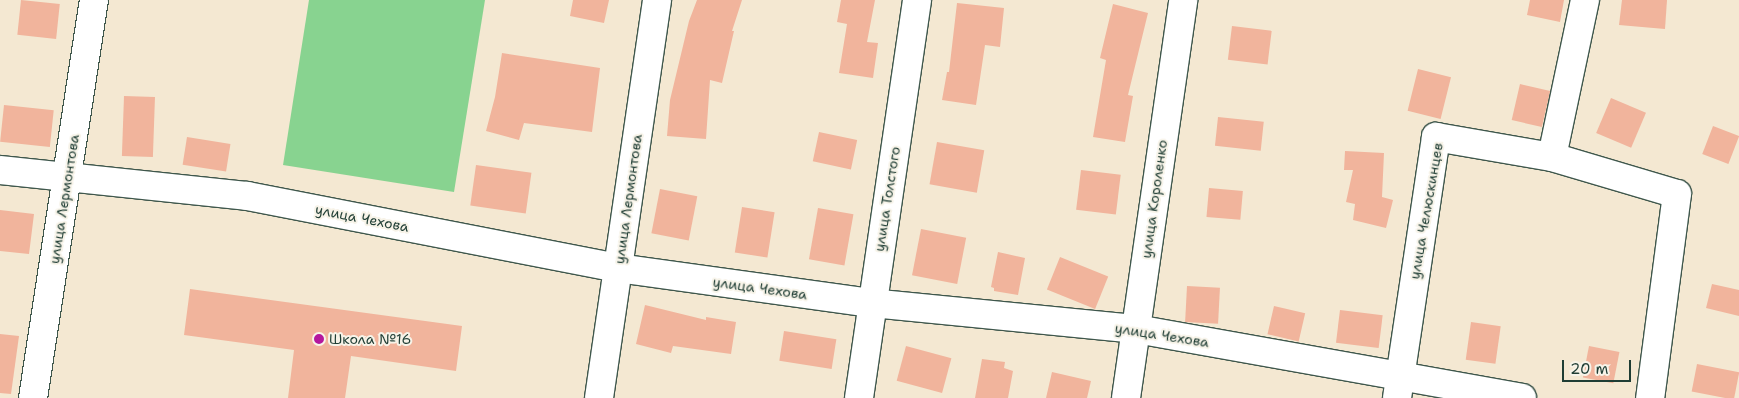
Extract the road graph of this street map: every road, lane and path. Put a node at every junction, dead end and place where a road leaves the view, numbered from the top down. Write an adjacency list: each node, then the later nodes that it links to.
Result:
1 (94, 0): 8 (street, улица Лермонтова)
2 (657, 0): 9 (street, улица Лермонтова)
3 (917, 0): 10 (street, улица Толстого)
4 (1183, 0): 11 (street, улица Короленко)
5 (1585, 0): 6 (street)
6 (1552, 158): 12 (street, улица Челюскинцев); 18 (street, улица Челюскинцев)
7 (0, 170): 8 (street, улица Чехова)
8 (67, 178): 9 (street, улица Чехова); 13 (street, улица Лермонтова)
9 (618, 268): 10 (street, улица Чехова); 14 (street, улица Лермонтова)
10 (871, 303): 11 (street, улица Чехова); 15 (street, улица Толстого)
11 (1136, 328): 12 (street, улица Чехова); 16 (street, улица Короленко)
12 (1398, 387): 17 (street, улица Чехова)
13 (33, 398)
14 (599, 398)
15 (858, 398)
16 (1126, 398)
17 (1522, 398)
18 (1650, 398)

